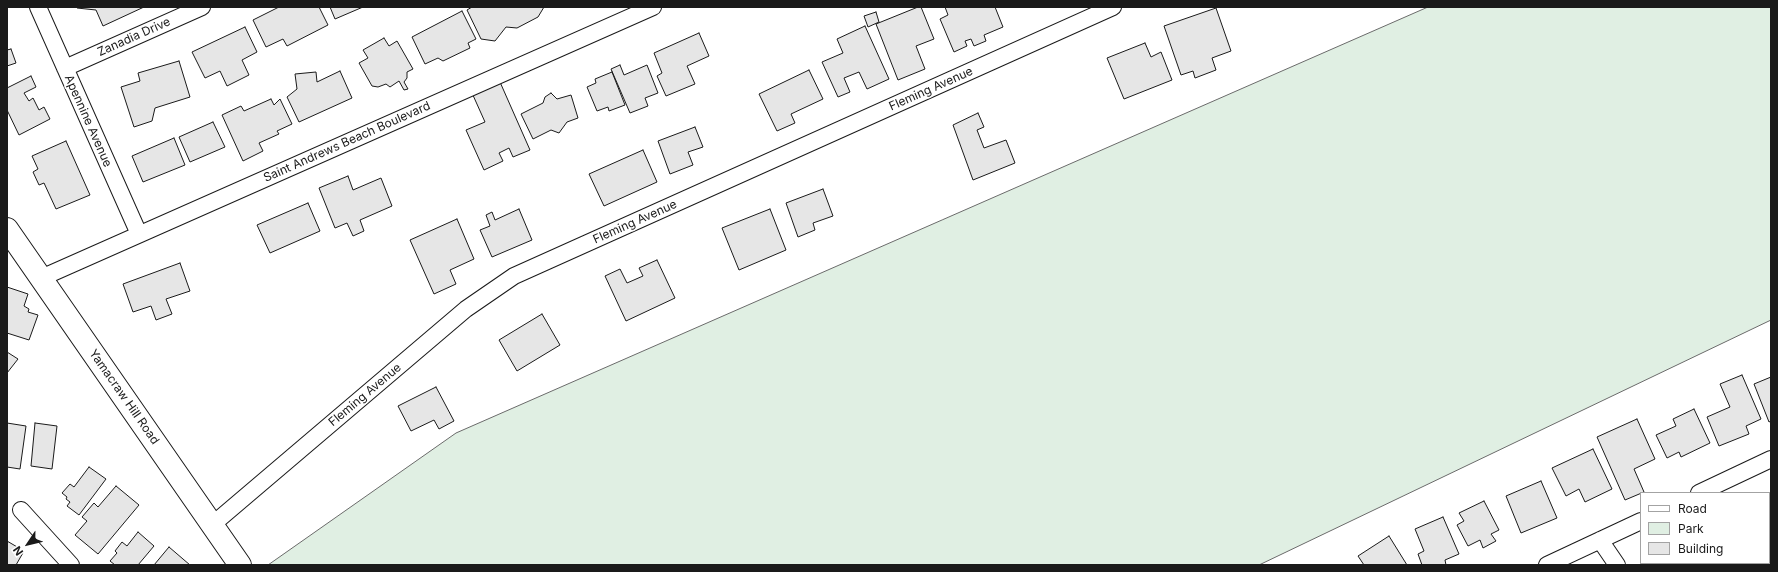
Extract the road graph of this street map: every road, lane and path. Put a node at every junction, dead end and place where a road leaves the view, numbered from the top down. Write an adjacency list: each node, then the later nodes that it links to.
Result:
1 (38, 7): 5 (street, Apennine Avenue)
2 (202, 7): 5 (street, Zanadia Drive)
3 (653, 7): 7 (street, Saint Andrews Beach Boulevard)
4 (1113, 7): 13 (street, Fleming Avenue)
5 (65, 68): 7 (street, Apennine Avenue)
6 (7, 229): 8 (main road, Yamacraw Hill Road)
7 (139, 234): 8 (street, Saint Andrews Beach Boulevard)
8 (41, 278): 13 (main road, Yamacraw Hill Road)
9 (1771, 459): 10 (street)
10 (1701, 492)
11 (21, 510): 15 (street)
12 (1640, 520): 14 (street)
13 (212, 525): 16 (main road, Yamacraw Hill Road)
14 (1600, 540): 17 (street); 18 (street)
15 (71, 565)
16 (240, 565)
17 (1547, 565)
18 (1617, 565)

